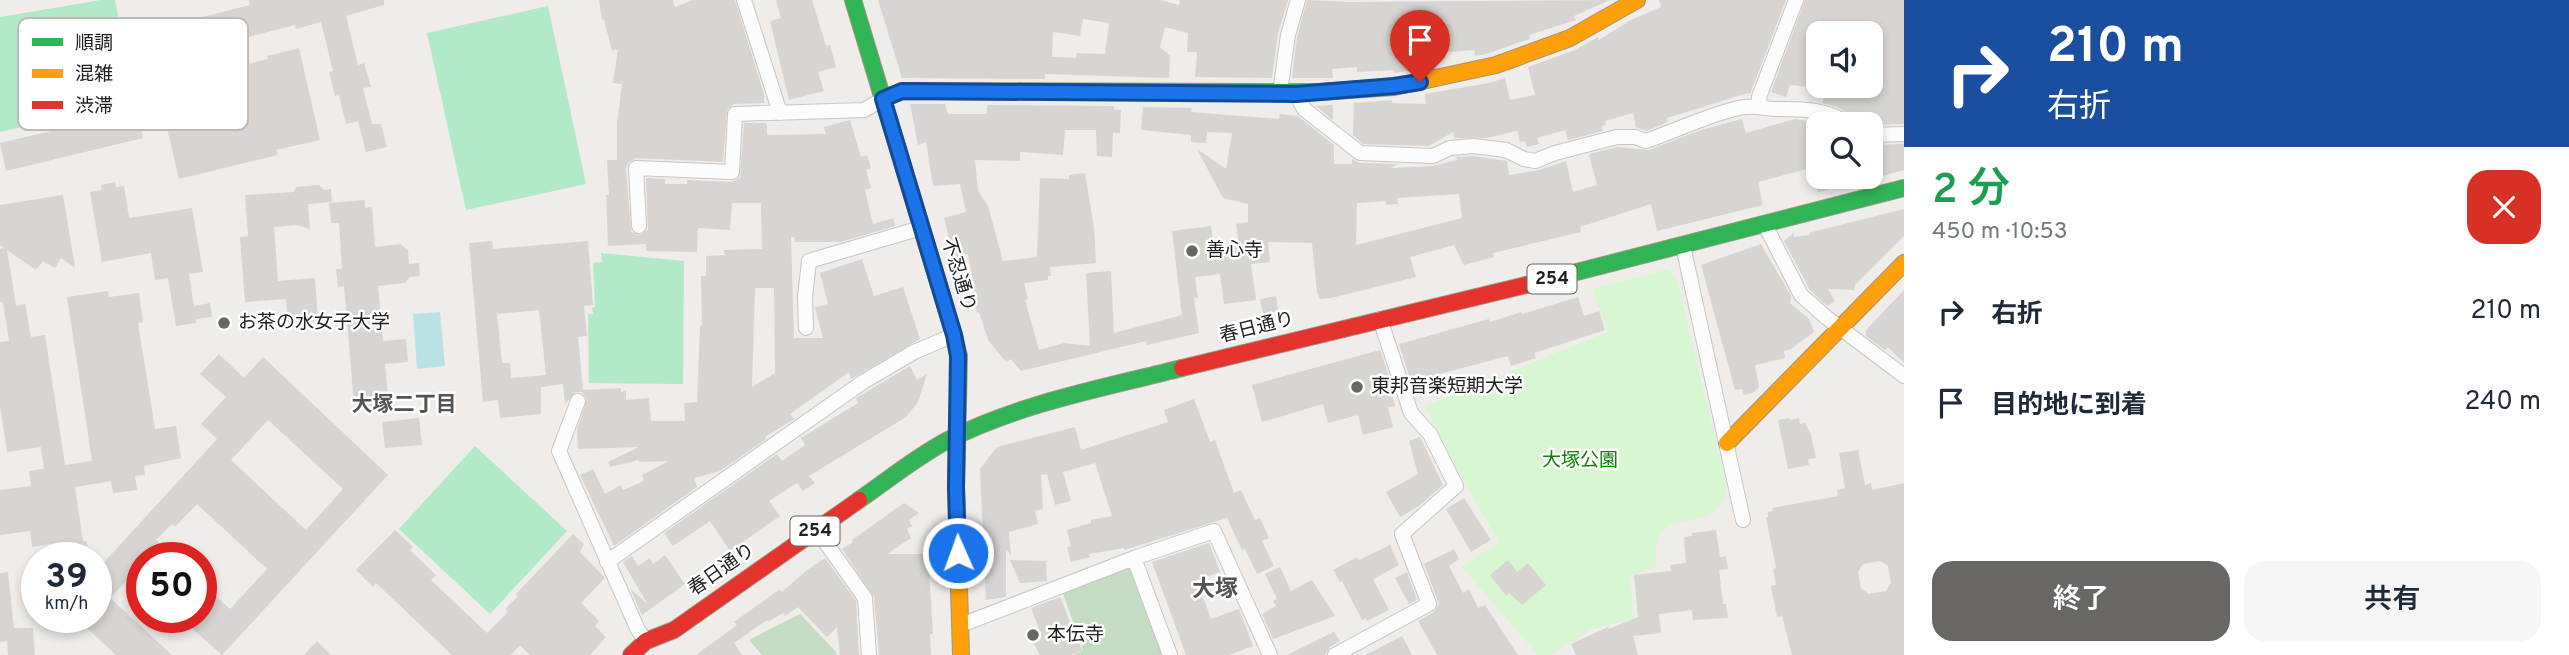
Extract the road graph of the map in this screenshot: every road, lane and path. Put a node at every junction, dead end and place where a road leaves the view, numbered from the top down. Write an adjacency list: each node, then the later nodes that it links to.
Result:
1 (744, 0): 10 (street)
2 (853, 0): 7 (main road, 不忍通り)
3 (1298, 0): 6 (street)
4 (1637, 0): 6 (main road)
5 (1796, 0): 8 (street)
6 (1288, 93): 7 (main road); 8 (street)
7 (883, 99): 10 (street); 16 (main road, 不忍通り)
8 (1760, 106): 9 (street)
9 (1823, 112)
10 (780, 113): 15 (street)
11 (1904, 134): 12 (street)
12 (1883, 135)
13 (1904, 188): 14 (main road, 春日通り / 254)
14 (1765, 225): 17 (main road, 春日通り / 254); 21 (street)
15 (639, 226)
16 (922, 228): 20 (street); 22 (main road, 不忍通り)
17 (1683, 246): 19 (main road, 春日通り / 254); 26 (street)
18 (1904, 263): 21 (main road)
19 (1380, 320): 25 (main road, 春日通り / 254); 40 (street)
20 (806, 328)
21 (1840, 328): 23 (street); 26 (main road)
22 (954, 335): 25 (main road, 不忍通り); 30 (street)
23 (1904, 376)
24 (578, 401): 30 (street)
25 (958, 434): 28 (main road, 春日通り / 254); 31 (main road, 不忍通り)
26 (1727, 443): 27 (street)
27 (1743, 520)
28 (817, 529): 32 (main road, 春日通り / 254); 36 (street)
29 (1134, 558): 31 (street); 38 (street); 39 (street)
30 (607, 562): 33 (street)
31 (961, 625): 37 (main road, 不忍通り)
32 (674, 630): 33 (main road, 春日通り / 254); 34 (main road, 春日通り / 254)
33 (646, 641): 35 (main road, 春日通り / 254)
34 (658, 654)
35 (631, 655)
36 (869, 655)
37 (961, 655)
38 (1170, 655)
39 (1269, 655)
40 (1335, 655)

